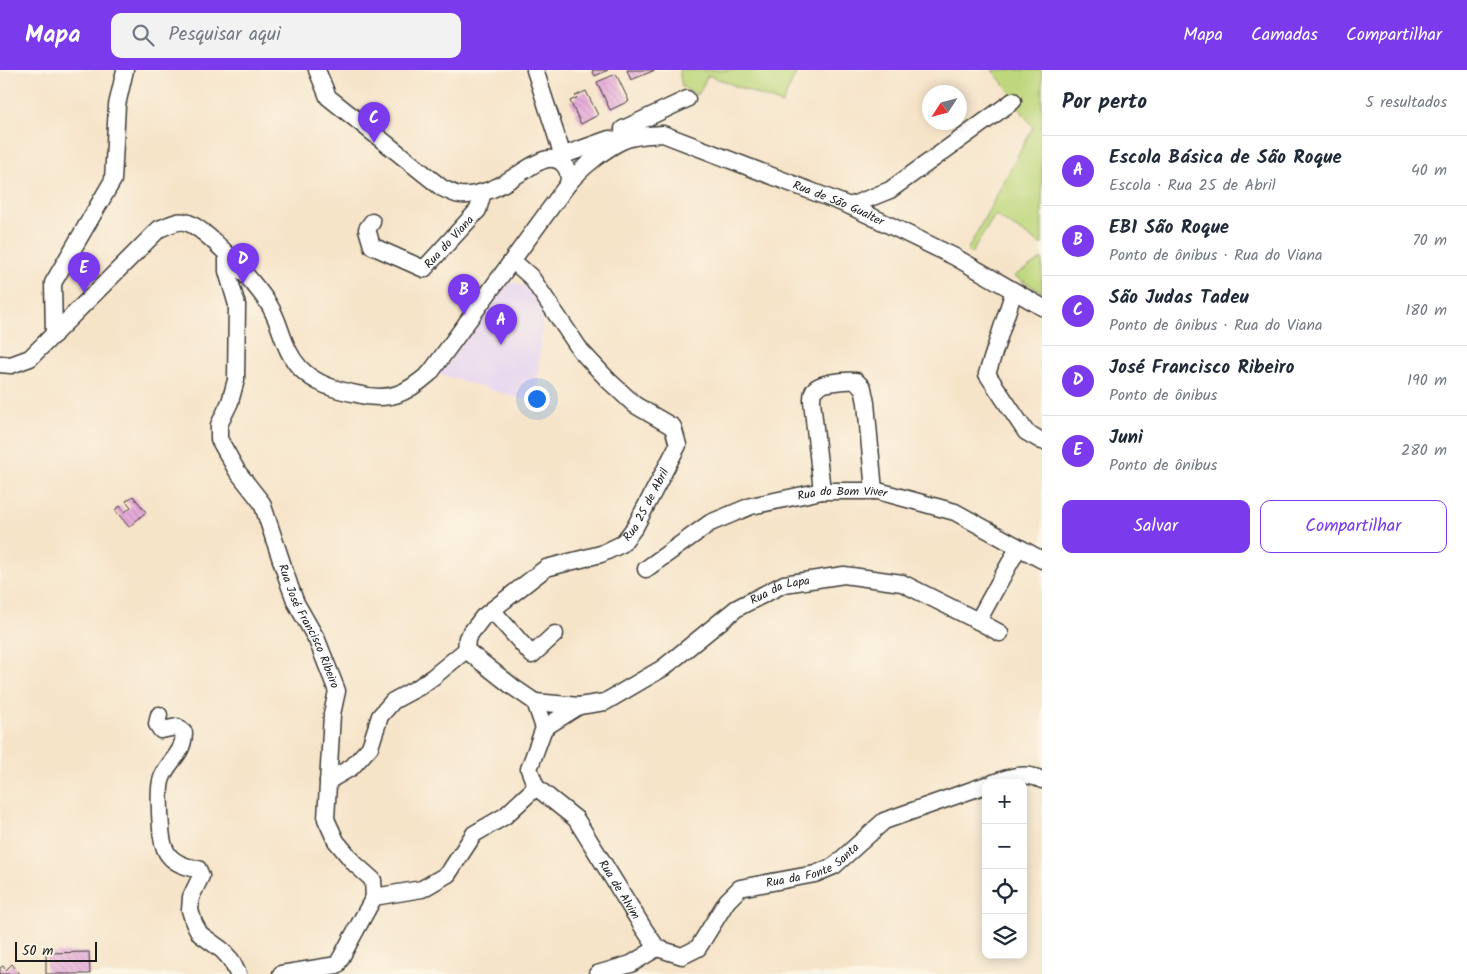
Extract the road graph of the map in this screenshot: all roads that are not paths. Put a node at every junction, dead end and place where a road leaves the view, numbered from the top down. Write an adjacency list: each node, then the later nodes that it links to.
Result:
1 (125, 70): 15 (street)
2 (317, 70): 8 (street, Rua de São Gualter)
3 (535, 70): 7 (street)
4 (687, 99): 6 (street)
5 (1013, 102): 9 (street)
6 (624, 140): 7 (street, Rua de São Gualter); 9 (street, Rua de São Gualter)
7 (565, 162): 8 (street, Rua de São Gualter); 12 (street)
8 (483, 192): 10 (street, Rua do Viana)
9 (850, 206): 13 (street, Rua de São Gualter)
10 (372, 222)
11 (227, 254): 12 (street); 15 (street); 34 (street, Rua José Francisco Ribeiro)
12 (513, 261): 23 (street, Rua 25 de Abril)
13 (1014, 291): 14 (street, Rua de São Gualter); 17 (street)
14 (1042, 306)
15 (54, 335): 16 (street)
16 (0, 364)
17 (1042, 441)
18 (822, 491): 19 (street, Rua do Bom Viver); 19 (street); 22 (street, Rua do Bom Viver)
19 (874, 491): 20 (street, Rua do Bom Viver)
20 (1018, 548): 21 (street, Rua do Bom Viver); 24 (street)
21 (1042, 560)
22 (646, 569)
23 (492, 610): 26 (street); 27 (street, Rua 25 de Abril)
24 (978, 621): 25 (street, Rua da Lapa); 29 (street, Rua da Lapa)
25 (1000, 633)
26 (555, 634)
27 (466, 650): 28 (street); 34 (street, Rua 25 de Abril)
28 (535, 702): 29 (street); 31 (street)
29 (579, 706): 31 (street)
30 (159, 715): 39 (street)
31 (544, 728): 36 (street)
32 (1004, 779): 33 (street)
33 (1042, 780)
34 (328, 781): 37 (street, Rua José Francisco Ribeiro)
35 (982, 786): 38 (street, Rua da Fonte Santa)
36 (536, 787): 37 (street); 38 (street, Rua de Alvim)
37 (374, 896): 40 (street)
38 (657, 948): 41 (street)
39 (238, 974)
40 (281, 974)
41 (597, 974)

